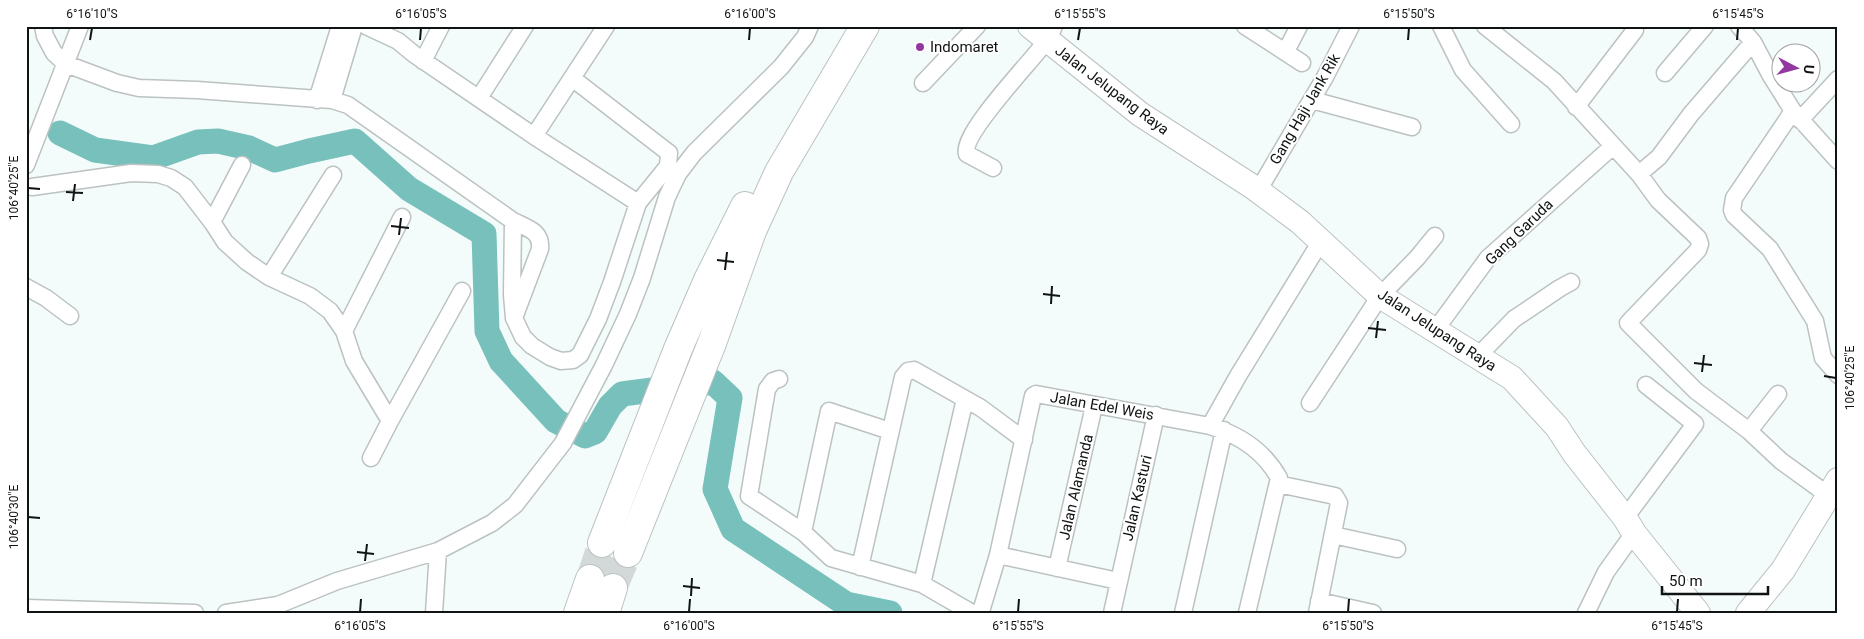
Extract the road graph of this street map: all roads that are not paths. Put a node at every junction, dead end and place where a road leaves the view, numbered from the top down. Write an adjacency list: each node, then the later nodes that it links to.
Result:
1 (43, 26): 26 (street)
2 (80, 26): 26 (street)
3 (340, 26): 32 (street)
4 (354, 26): 32 (street)
5 (366, 26): 24 (street)
6 (441, 26): 24 (street)
7 (525, 26): 31 (street)
8 (606, 26): 28 (street)
9 (810, 26): 85 (street)
10 (848, 26): 83 (highway)
11 (865, 26): 86 (highway)
12 (977, 26): 30 (street)
13 (1245, 26): 23 (street)
14 (1299, 26): 23 (street)
15 (1351, 26): 33 (street, Gang Haji Jank Rik)
16 (1442, 26): 36 (street)
17 (1485, 26): 34 (street)
18 (1705, 26): 27 (street)
19 (1739, 26): 22 (street)
20 (1635, 30): 34 (street)
21 (1044, 31): 43 (street); 47 (street, Jalan Jelupang Raya)
22 (1753, 42): 35 (street); 44 (street)
23 (1286, 51): 25 (street)
24 (423, 61): 31 (street)
25 (1302, 63)
26 (66, 64): 32 (street); 42 (street)
27 (1665, 74)
28 (572, 78): 38 (street); 48 (street)
29 (1838, 79): 35 (street)
30 (923, 83)
31 (479, 98): 38 (street)
32 (325, 100): 51 (street)
33 (1312, 100): 37 (street); 47 (street, Gang Haji Jank Rik)
34 (1576, 107): 39 (street)
35 (1796, 115): 40 (street); 64 (street)
36 (1511, 124)
37 (1412, 127)
38 (534, 136): 48 (street)
39 (1613, 146): 44 (street); 61 (street, Gang Garuda)
40 (1838, 161)
41 (242, 166): 50 (street)
42 (26, 167): 46 (street)
43 (993, 168)
44 (1639, 174): 75 (street)
45 (333, 175): 54 (street)
46 (29, 189): 50 (street)
47 (1258, 191): 53 (street, Jalan Jelupang Raya)
48 (638, 203): 60 (street)
49 (402, 217): 62 (street)
50 (212, 222): 54 (street)
51 (513, 222): 60 (street); 60 (street)
52 (1435, 236): 58 (street)
53 (1322, 241): 58 (street, Jalan Jelupang Raya); 73 (street)
54 (269, 277): 62 (street)
55 (1571, 282): 63 (street)
56 (26, 287): 59 (street)
57 (462, 291): 72 (street)
58 (1380, 296): 61 (street, Jalan Jelupang Raya); 69 (street)
59 (70, 316)
60 (514, 318)
61 (1436, 329): 63 (street, Jalan Jelupang Raya)
62 (344, 331): 72 (street)
63 (1478, 356): 80 (street, Jalan Jelupang Raya)
64 (1838, 375)
65 (779, 379): 81 (street)
66 (1646, 385): 80 (street)
67 (1778, 394): 75 (street)
68 (965, 398): 74 (street); 76 (street); 91 (street)
69 (1310, 404)
70 (1094, 406): 71 (street, Jalan Edel Weis); 76 (street, Jalan Edel Weis); 89 (street, Jalan Alamanda)
71 (1156, 416): 73 (street, Jalan Edel Weis); 90 (street, Jalan Kasturi)
72 (390, 421): 77 (street)
73 (1217, 428): 78 (street, Jalan Edel Weis); 102 (street)
74 (890, 431): 81 (street); 88 (street)
75 (1749, 431): 79 (street)
76 (1024, 440): 87 (street, Jalan Edel Weis)
77 (371, 458)
78 (1278, 484): 82 (street); 103 (street)
79 (1833, 488): 107 (street)
80 (1630, 526): 105 (street); 106 (street, Jalan Jelupang Raya)
81 (803, 532): 88 (street)
82 (1333, 535): 84 (street); 93 (street)
83 (602, 543)
84 (1397, 548)
85 (438, 551): 96 (street); 97 (street)
86 (628, 553)
87 (998, 555): 89 (street); 100 (street, Jalan Edel Weis)
88 (860, 567): 91 (street)
89 (1057, 568): 90 (street)
90 (1118, 581): 101 (street, Jalan Kasturi)
91 (922, 584): 99 (street)
92 (603, 593): 98 (highway)
93 (1318, 607): 104 (street)
94 (26, 608): 95 (street)
95 (195, 613)
96 (226, 613)
97 (434, 613)
98 (578, 613)
99 (972, 613)
100 (980, 613)
101 (1112, 613)
102 (1182, 613)
103 (1247, 613)
104 (1374, 613)
105 (1586, 613)
106 (1698, 613)
107 (1748, 613)

